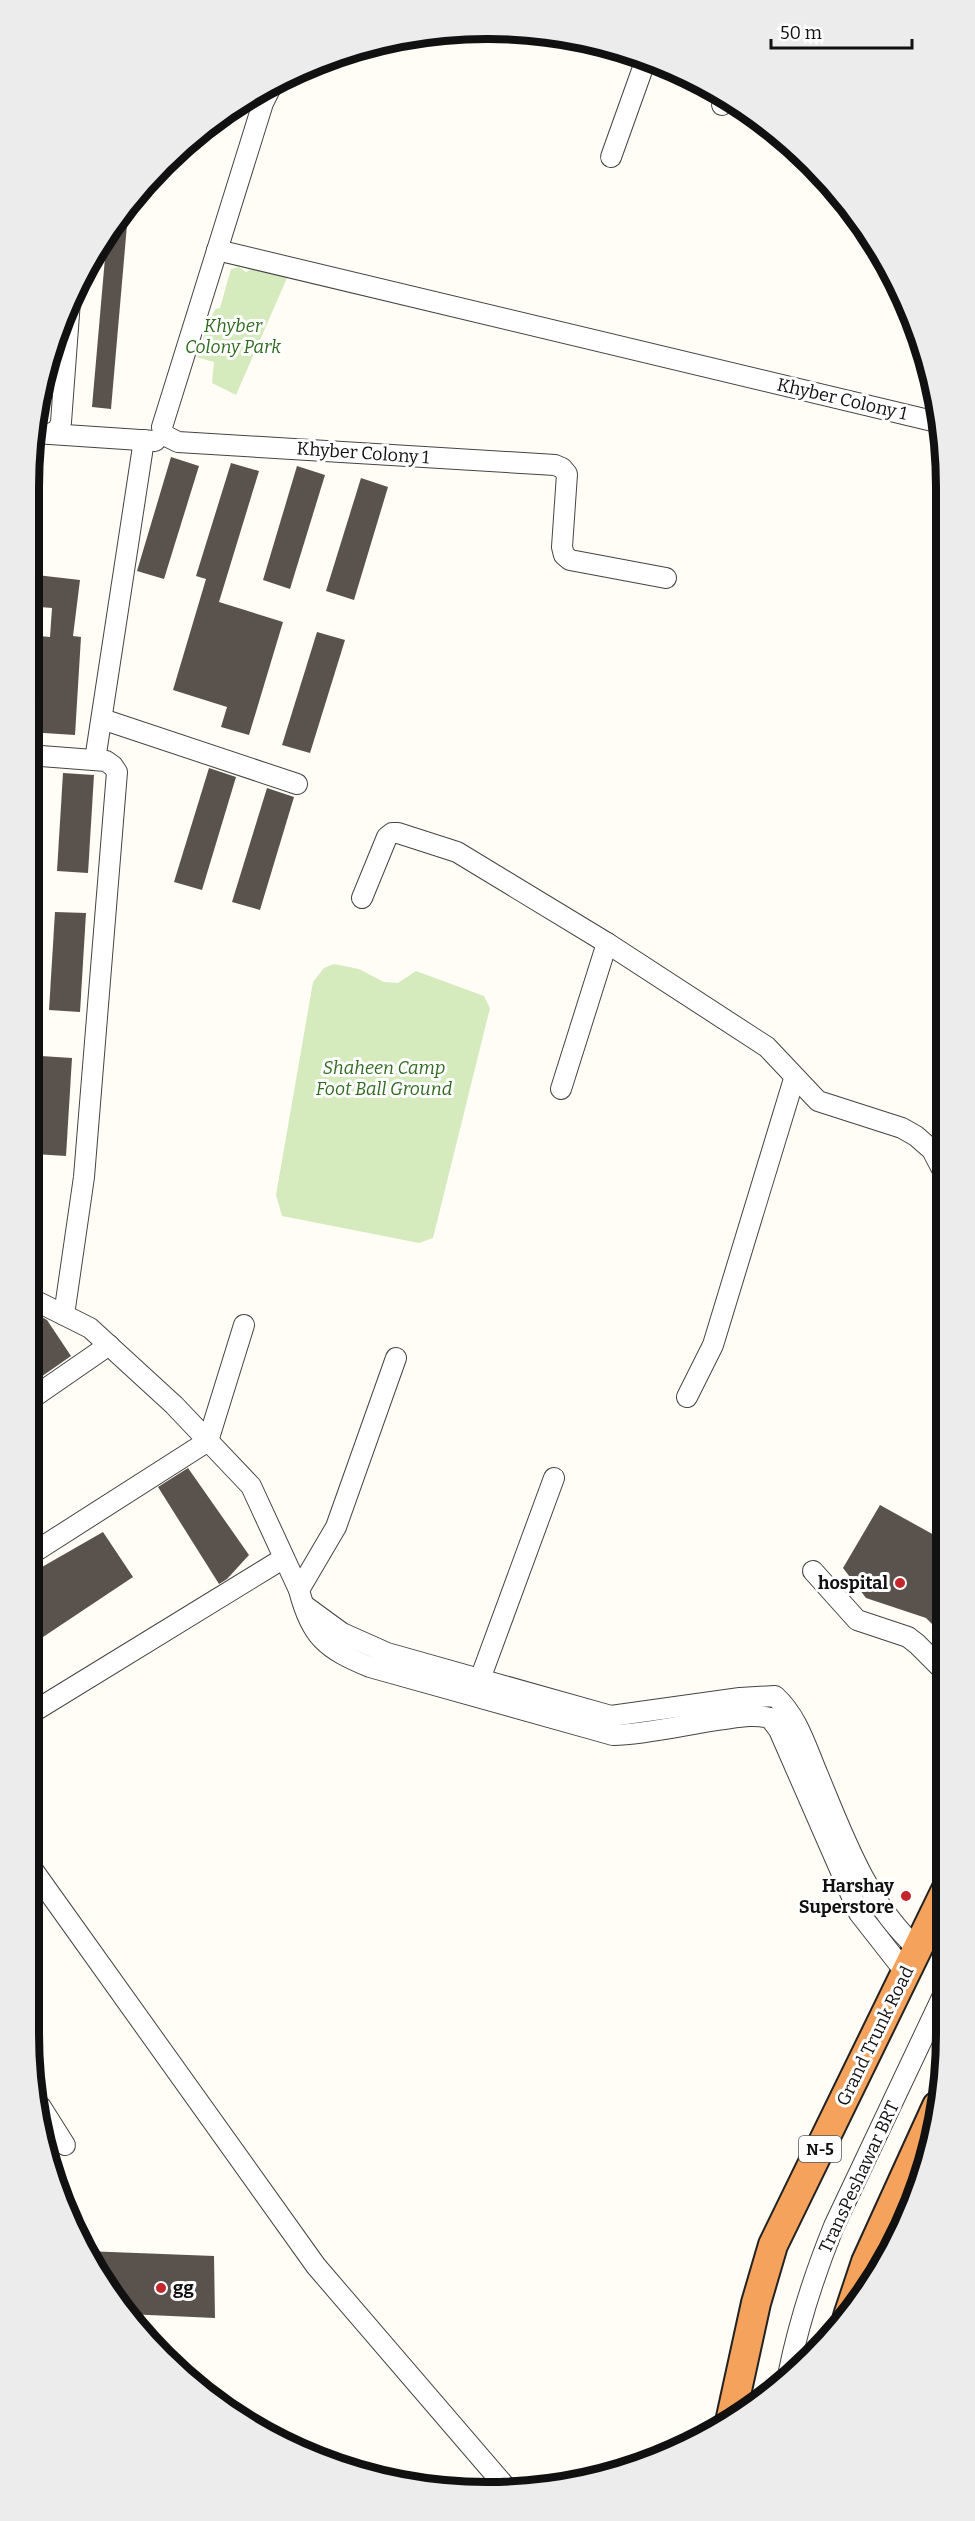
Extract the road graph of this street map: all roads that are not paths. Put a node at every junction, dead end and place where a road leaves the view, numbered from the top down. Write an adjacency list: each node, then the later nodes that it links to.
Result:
1 (643, 67): 3 (street)
2 (266, 98): 4 (street)
3 (610, 158)
4 (218, 250): 6 (street, Khyber Colony 1); 9 (street)
5 (68, 330): 7 (street)
6 (931, 420)
7 (43, 434): 8 (street)
8 (144, 440): 9 (street); 11 (street)
9 (178, 442): 10 (street, Khyber Colony 1)
10 (666, 579)
11 (102, 719): 13 (street); 14 (street)
12 (39, 755): 13 (street)
13 (94, 760): 21 (street)
14 (297, 784)
15 (362, 898): 16 (street)
16 (607, 944): 17 (street); 18 (street)
17 (794, 1079): 19 (street); 26 (street)
18 (561, 1089)
19 (936, 1158)
20 (39, 1303): 21 (street)
21 (64, 1315): 23 (street)
22 (244, 1325): 27 (street)
23 (109, 1345): 25 (street); 27 (street)
24 (396, 1359): 32 (street)
25 (39, 1393)
26 (687, 1396)
27 (208, 1441): 29 (street); 30 (street)
28 (554, 1478): 34 (street)
29 (39, 1549)
30 (284, 1558): 32 (street); 35 (street)
31 (813, 1571): 33 (street)
32 (301, 1597): 34 (street)
33 (936, 1663)
34 (477, 1687): 38 (street)
35 (39, 1708)
36 (39, 1878): 46 (street)
37 (936, 1911): 38 (highway, Grand Trunk Road / N-5)
38 (912, 1961): 45 (highway, Grand Trunk Road / N-5)
39 (936, 2010): 44 (street, TransPeshawar BRT)
40 (47, 2117): 42 (street)
41 (924, 2134): 43 (highway)
42 (65, 2145)
43 (858, 2286)
44 (791, 2364)
45 (733, 2409)
46 (501, 2482)

